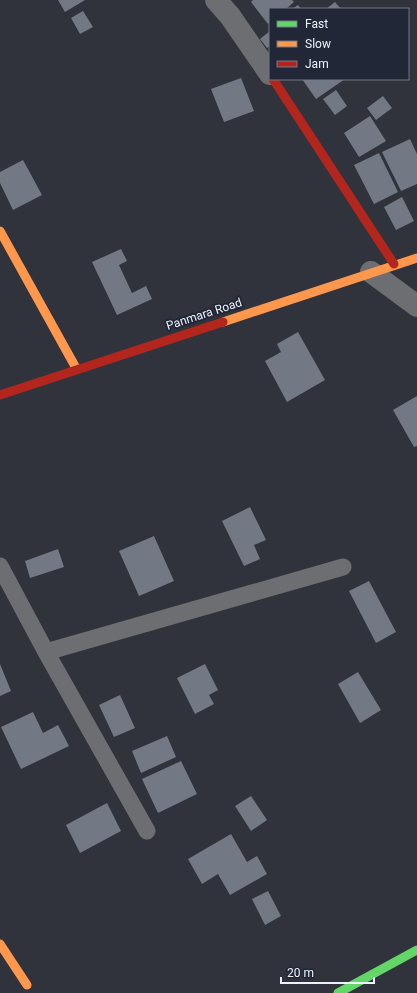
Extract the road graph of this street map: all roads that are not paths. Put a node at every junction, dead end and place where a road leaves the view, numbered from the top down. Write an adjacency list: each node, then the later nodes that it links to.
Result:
1 (216, 0): 2 (street)
2 (269, 73)
3 (274, 80): 6 (street)
4 (0, 231): 9 (street)
5 (417, 258): 6 (street, Panmara Road)
6 (394, 264): 7 (street, Panmara Road)
7 (371, 272): 8 (street); 9 (street, Panmara Road)
8 (417, 306)
9 (76, 368): 10 (street, Panmara Road)
10 (0, 395)
11 (0, 566): 13 (lane)
12 (343, 567): 13 (lane)
13 (46, 652): 14 (lane)
14 (147, 831)
15 (0, 944): 17 (street)
16 (417, 950): 18 (street)
17 (27, 985)
18 (338, 993)

